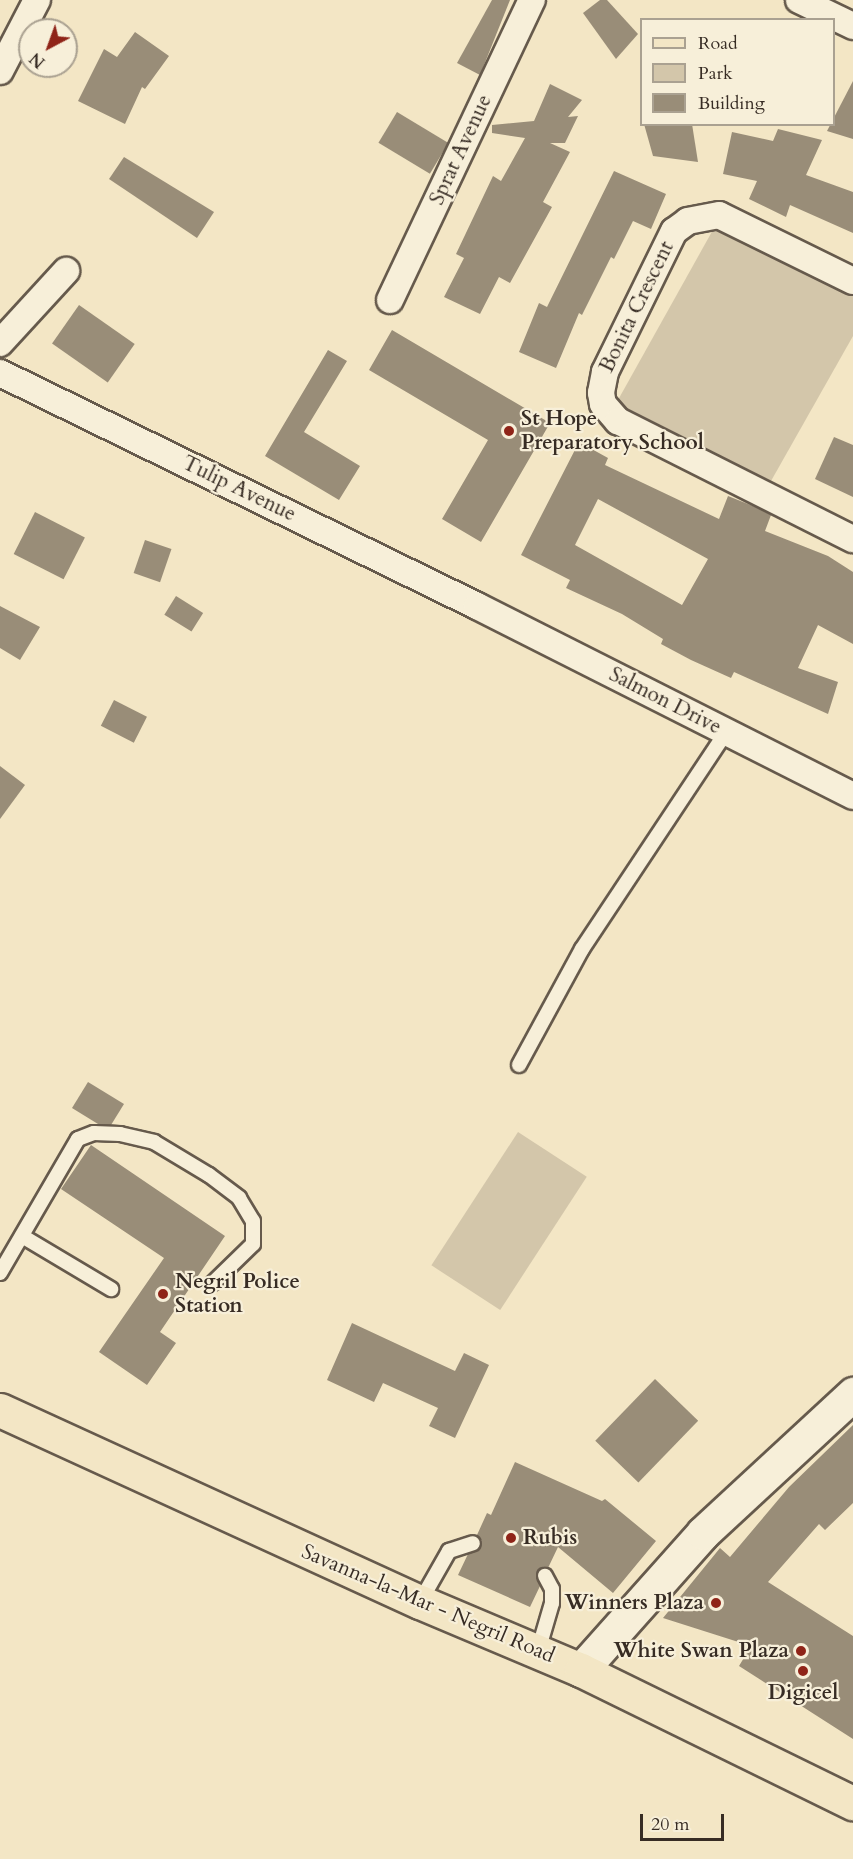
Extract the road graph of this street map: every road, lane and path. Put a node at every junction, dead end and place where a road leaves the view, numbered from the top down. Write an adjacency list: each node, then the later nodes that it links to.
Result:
1 (37, 0): 5 (street)
2 (532, 0): 8 (street, Sprat Avenue)
3 (810, 3): 4 (street)
4 (853, 26)
5 (0, 71)
6 (66, 271): 9 (street)
7 (853, 281): 11 (street, Bonita Crescent)
8 (390, 300)
9 (0, 342)
10 (0, 373): 12 (street, Tulip Avenue)
11 (853, 539)
12 (477, 606): 13 (street, Salmon Drive)
13 (726, 732): 14 (street, Salmon Drive); 15 (lane)
14 (853, 796)
15 (519, 1065)
16 (22, 1236): 17 (lane); 18 (lane); 19 (lane)
17 (0, 1273)
18 (213, 1283)
19 (111, 1289)
20 (853, 1394): 26 (street)
21 (0, 1410): 24 (main road, Savanna-la-Mar - Negril Road)
22 (473, 1543): 24 (lane)
23 (545, 1576): 25 (lane)
24 (420, 1602): 25 (main road, Savanna-la-Mar - Negril Road)
25 (538, 1651): 26 (main road, Savanna-la-Mar - Negril Road)
26 (581, 1670): 27 (main road, Savanna-la-Mar - Negril Road)
27 (853, 1803)

